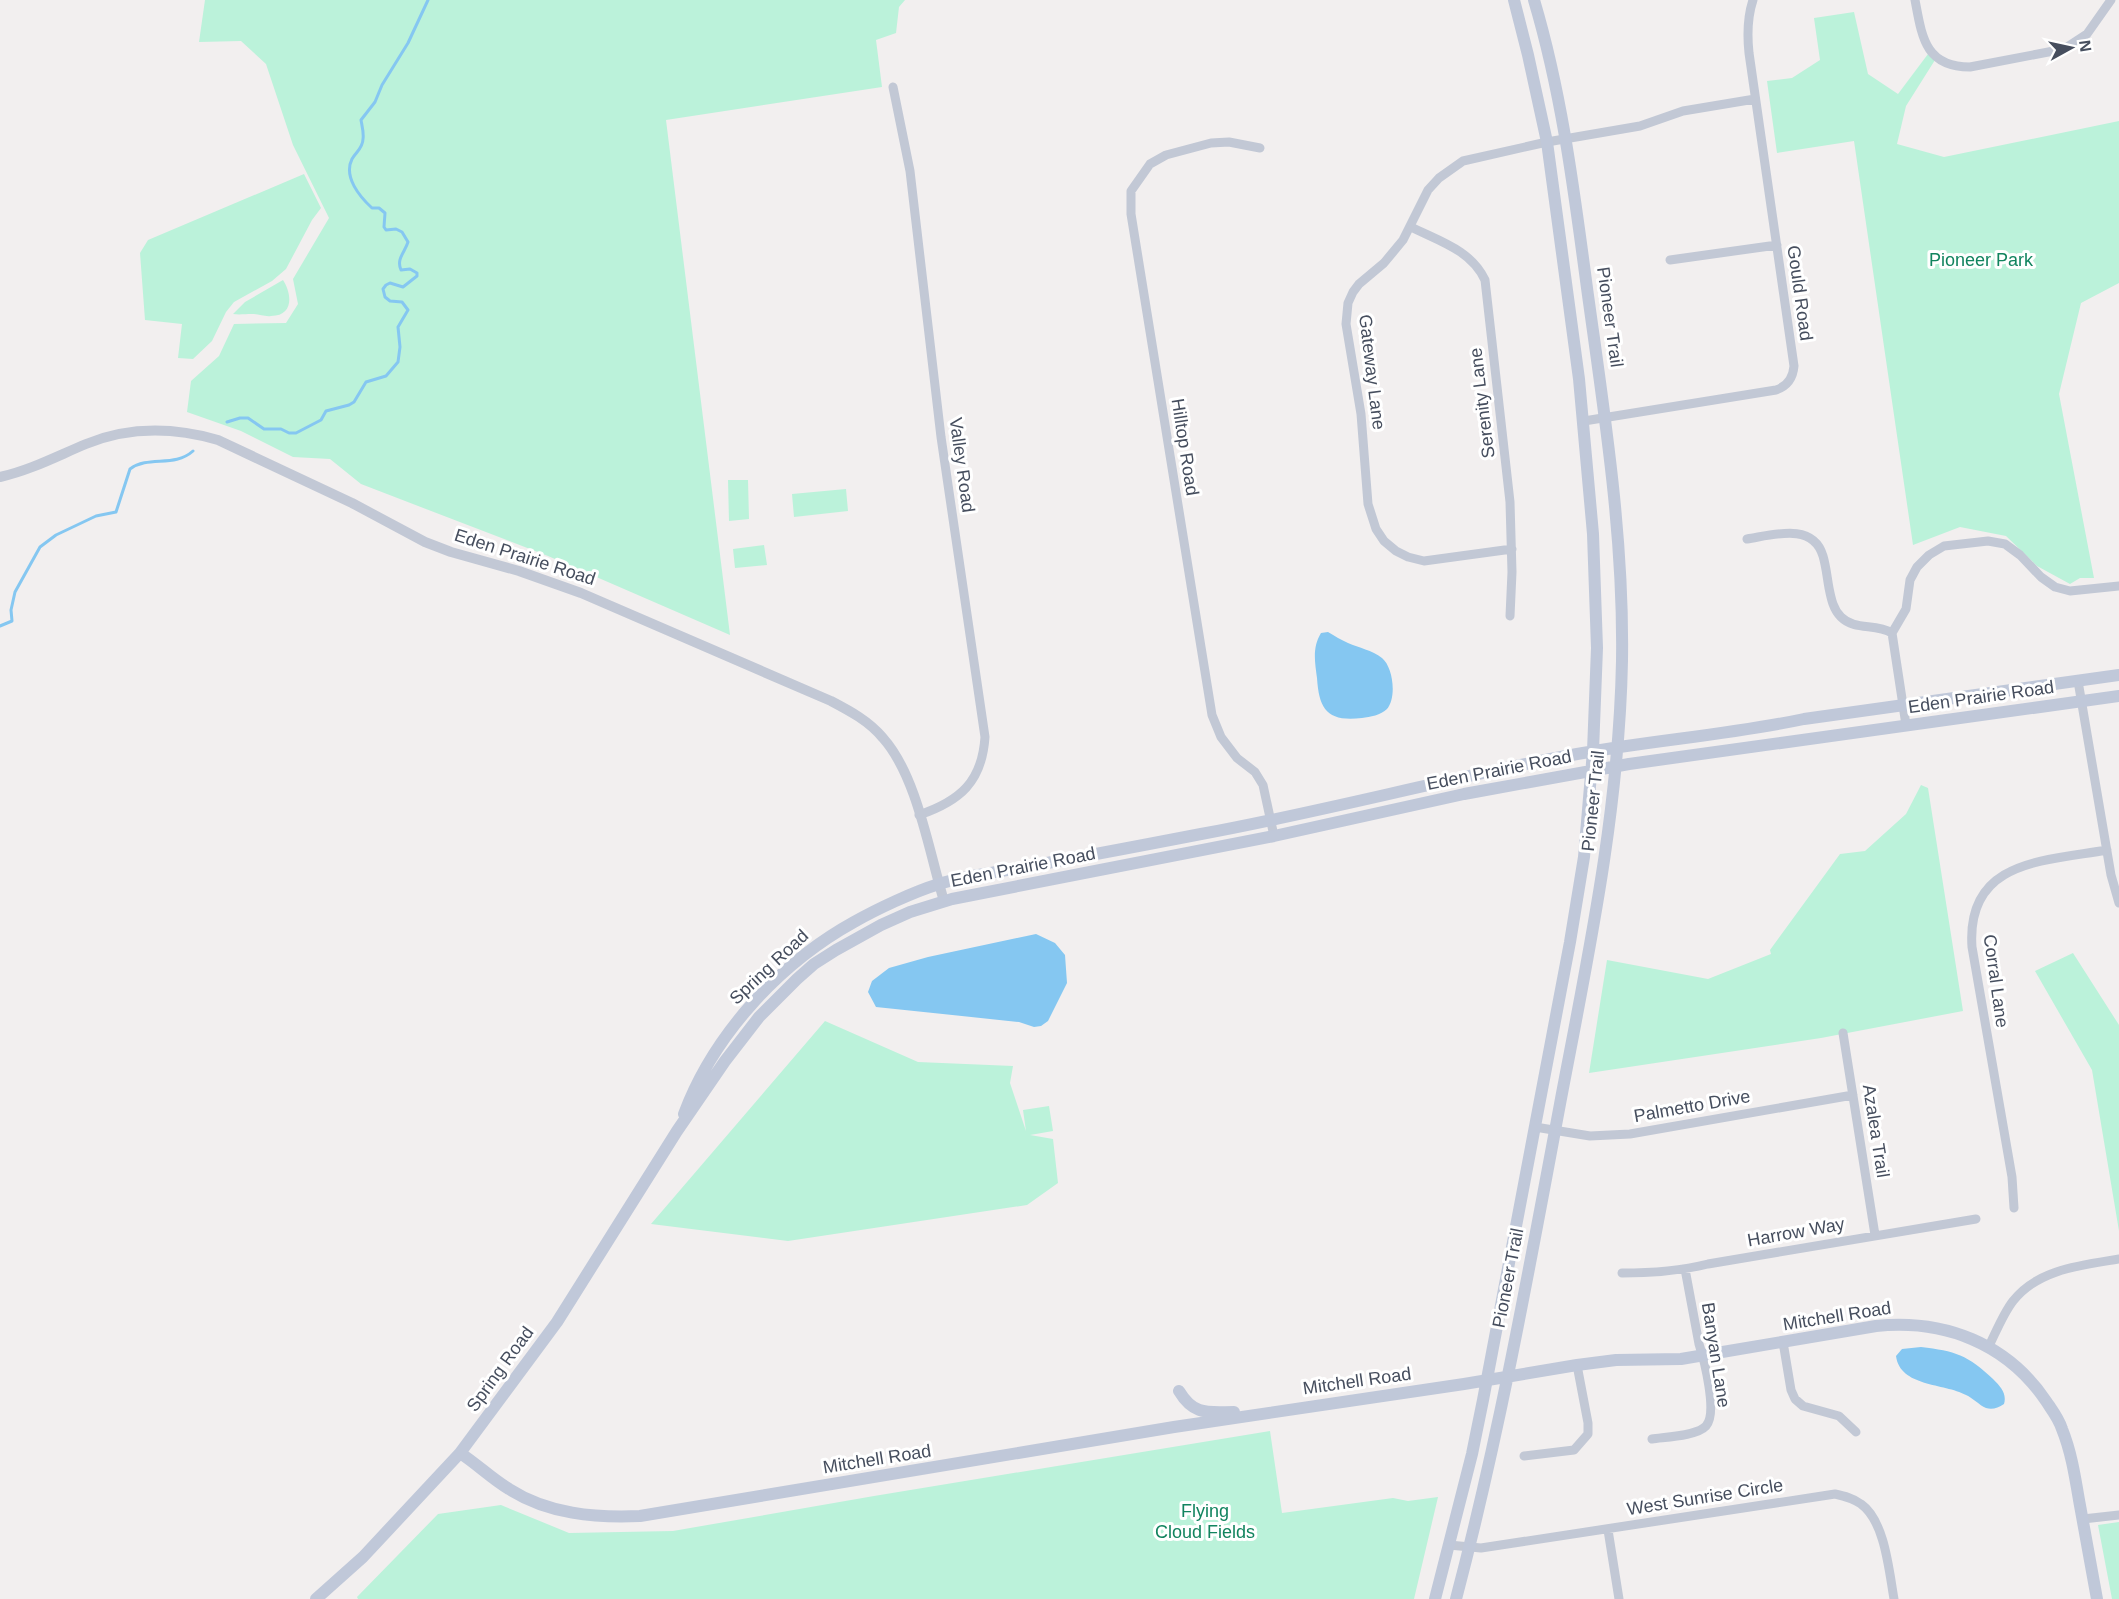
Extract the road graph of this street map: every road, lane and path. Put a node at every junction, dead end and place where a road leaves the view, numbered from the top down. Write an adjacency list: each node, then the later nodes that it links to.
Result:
1 (1514, 0): 9 (main road, Pioneer Trail)
2 (1534, 0): 8 (main road, Pioneer Trail)
3 (1753, 0): 7 (street, Gould Road)
4 (1916, 0): 5 (street)
5 (2111, 0)
6 (893, 87): 34 (street, Valley Road)
7 (1755, 99): 8 (street, Gateway Lane); 12 (street, Gould Road)
8 (1566, 139): 9 (street, Gateway Lane); 16 (main road, Pioneer Trail)
9 (1547, 142): 11 (street, Gateway Lane); 17 (main road, Pioneer Trail)
10 (1260, 148): 35 (street, Hilltop Road)
11 (1411, 227): 20 (street, Serenity Lane); 20 (street, Gateway Lane)
12 (1777, 245): 13 (street); 14 (street, Gould Road)
13 (1670, 260)
14 (1790, 381): 15 (street); 16 (street)
15 (1799, 388)
16 (1605, 418): 17 (street); 30 (main road, Pioneer Trail)
17 (1584, 421): 31 (main road, Pioneer Trail)
18 (0, 477): 34 (street, Eden Prairie Road)
19 (1747, 539): 23 (street)
20 (1512, 549): 22 (street, Serenity Lane)
21 (2119, 585): 23 (street)
22 (1510, 616)
23 (1892, 633): 28 (street)
24 (2119, 675): 25 (main road, Eden Prairie Road)
25 (2078, 681): 27 (street); 28 (main road, Eden Prairie Road)
26 (2119, 696): 27 (main road, Eden Prairie Road)
27 (2081, 701): 29 (main road, Eden Prairie Road); 37 (street)
28 (1902, 705): 29 (street); 30 (main road, Eden Prairie Road)
29 (1906, 725): 32 (main road, Eden Prairie Road)
30 (1617, 748): 31 (main road, Eden Prairie Road); 32 (main road, Pioneer Trail)
31 (1593, 751): 33 (main road, Pioneer Trail); 35 (main road, Eden Prairie Road)
32 (1616, 766): 33 (main road, Eden Prairie Road); 45 (main road, Pioneer Trail)
33 (1591, 771): 36 (main road, Eden Prairie Road); 43 (main road, Pioneer Trail)
34 (919, 815): 38 (street, Eden Prairie Road)
35 (1271, 821): 36 (street, Hilltop Road); 38 (main road, Eden Prairie Road)
36 (1274, 836): 39 (main road, Eden Prairie Road)
37 (2108, 850): 40 (street); 46 (street, Corral Lane)
38 (939, 884): 39 (street, Eden Prairie Road); 44 (main road, Spring Road)
39 (944, 901): 44 (main road, Spring Road)
40 (2119, 903)
41 (1843, 1033): 42 (street, Azalea Trail)
42 (1853, 1095): 45 (street, Palmetto Drive); 48 (street, Azalea Trail)
43 (1535, 1127): 45 (street, Palmetto Drive); 57 (main road, Pioneer Trail)
44 (677, 1131): 62 (main road, Spring Road)
45 (1555, 1131): 56 (main road, Pioneer Trail)
46 (2014, 1208)
47 (1976, 1219): 48 (street, Harrow Way)
48 (1875, 1235): 50 (street, Harrow Way)
49 (2119, 1259): 53 (street)
50 (1685, 1269): 51 (street, Harrow Way); 54 (street, Banyan Lane)
51 (1622, 1273)
52 (1783, 1342): 53 (main road, Mitchell Road); 54 (main road, Mitchell Road); 60 (street)
53 (1989, 1346): 65 (main road, Mitchell Road)
54 (1703, 1355): 55 (main road, Mitchell Road); 61 (street, Banyan Lane)
55 (1576, 1365): 56 (main road, Mitchell Road); 63 (street)
56 (1508, 1376): 57 (main road, Mitchell Road); 68 (main road, Pioneer Trail)
57 (1486, 1381): 59 (main road, Mitchell Road); 67 (main road, Pioneer Trail)
58 (1179, 1392): 59 (main road)
59 (1262, 1413): 62 (main road, Mitchell Road)
60 (1856, 1432)
61 (1652, 1439)
62 (460, 1453): 69 (main road, Spring Road)
63 (1524, 1456)
64 (2119, 1515): 65 (street)
65 (2083, 1519): 74 (main road, Mitchell Road)
66 (1608, 1530): 68 (street, West Sunrise Circle); 72 (street); 73 (street, West Sunrise Circle)
67 (1449, 1545): 68 (street, West Sunrise Circle); 70 (main road, Pioneer Trail)
68 (1470, 1547): 71 (main road, Pioneer Trail)
69 (316, 1599)
70 (1435, 1599)
71 (1456, 1599)
72 (1619, 1599)
73 (1894, 1599)
74 (2097, 1599)

